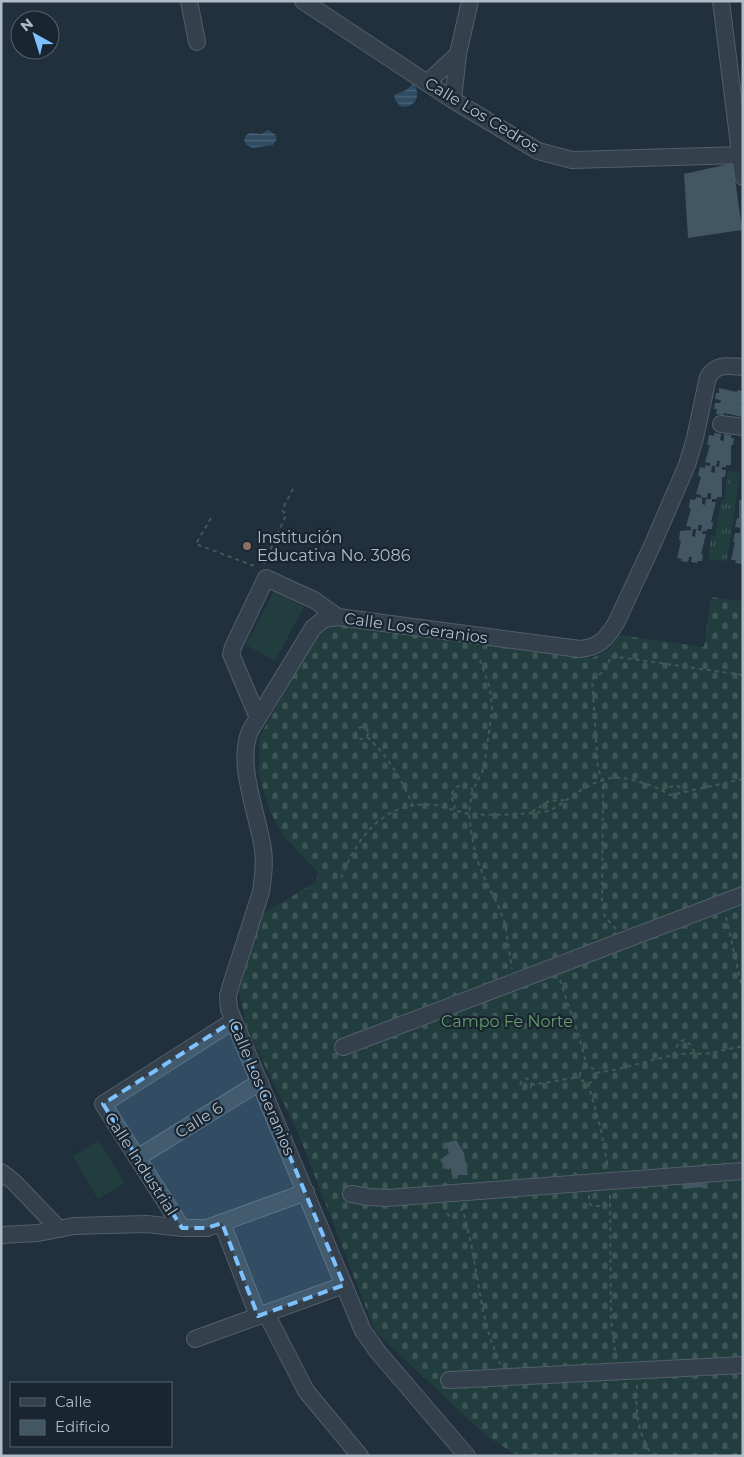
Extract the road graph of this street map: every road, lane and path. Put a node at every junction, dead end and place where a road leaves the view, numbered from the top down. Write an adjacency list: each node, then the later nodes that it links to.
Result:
1 (189, 1): 5 (street)
2 (303, 1): 7 (street, Calle Los Cedros)
3 (470, 1): 6 (street)
4 (721, 1): 9 (street)
5 (198, 42)
6 (458, 54): 7 (street); 8 (street)
7 (427, 83): 8 (street, Calle Los Cedros)
8 (453, 100): 9 (street, Calle Los Cedros)
9 (741, 155): 10 (street)
10 (743, 177)
11 (743, 367): 16 (street, Calle Los Geranios)
12 (721, 424): 13 (street)
13 (743, 427)
14 (294, 487): 15 (path)
15 (211, 518)
16 (338, 617): 19 (street, Calle Los Geranios); 19 (street)
17 (480, 660): 23 (path)
18 (743, 674): 22 (path)
19 (258, 718): 38 (street, Calle Los Geranios)
20 (367, 737): 20 (path); 27 (path)
21 (743, 779): 25 (path)
22 (603, 780): 24 (path); 26 (path); 34 (path)
23 (473, 790): 28 (path); 30 (path)
24 (662, 790): 25 (path); 25 (path)
25 (686, 792)
26 (565, 801): 29 (path); 29 (path)
27 (412, 806): 28 (path); 31 (path)
28 (454, 809): 30 (path)
29 (532, 812): 30 (path)
30 (469, 814): 36 (path)
31 (341, 878)
32 (743, 895): 33 (street)
33 (723, 902): 34 (street); 37 (path)
34 (627, 939): 35 (street)
35 (555, 966): 36 (street); 43 (path)
36 (515, 981): 40 (street)
37 (743, 992)
38 (233, 1021): 46 (street, Calle Los Geranios); 49 (street, Calle Industrial)
39 (743, 1046): 41 (path)
40 (343, 1047)
41 (695, 1053): 42 (path); 42 (path)
42 (673, 1054): 44 (path)
43 (587, 1067): 44 (path); 45 (path)
44 (596, 1073): 47 (path)
45 (580, 1077): 47 (path); 48 (path)
46 (260, 1082): 49 (street, Calle 6); 53 (street, Calle Los Geranios)
47 (588, 1083): 52 (path)
48 (531, 1085): 48 (path)
49 (137, 1158): 59 (street, Calle Industrial)
50 (743, 1171): 52 (street)
51 (1, 1172): 60 (street)
52 (610, 1180): 54 (street); 57 (path)
53 (306, 1192): 58 (street); 62 (street, Calle Los Geranios)
54 (459, 1192): 56 (street); 68 (path)
55 (590, 1193): 57 (path)
56 (351, 1194)
57 (610, 1201): 67 (path)
58 (222, 1223): 59 (street); 63 (street)
59 (182, 1228): 60 (street)
60 (59, 1229): 61 (street)
61 (1, 1235)
62 (344, 1285): 63 (street); 71 (street, Calle Los Geranios)
63 (262, 1314): 64 (street); 70 (street)
64 (195, 1340)
65 (743, 1365): 66 (street)
66 (637, 1370): 67 (street); 72 (path)
67 (618, 1372): 68 (street)
68 (504, 1377): 69 (street)
69 (449, 1380)
70 (360, 1456)
71 (467, 1456)
72 (652, 1456)

